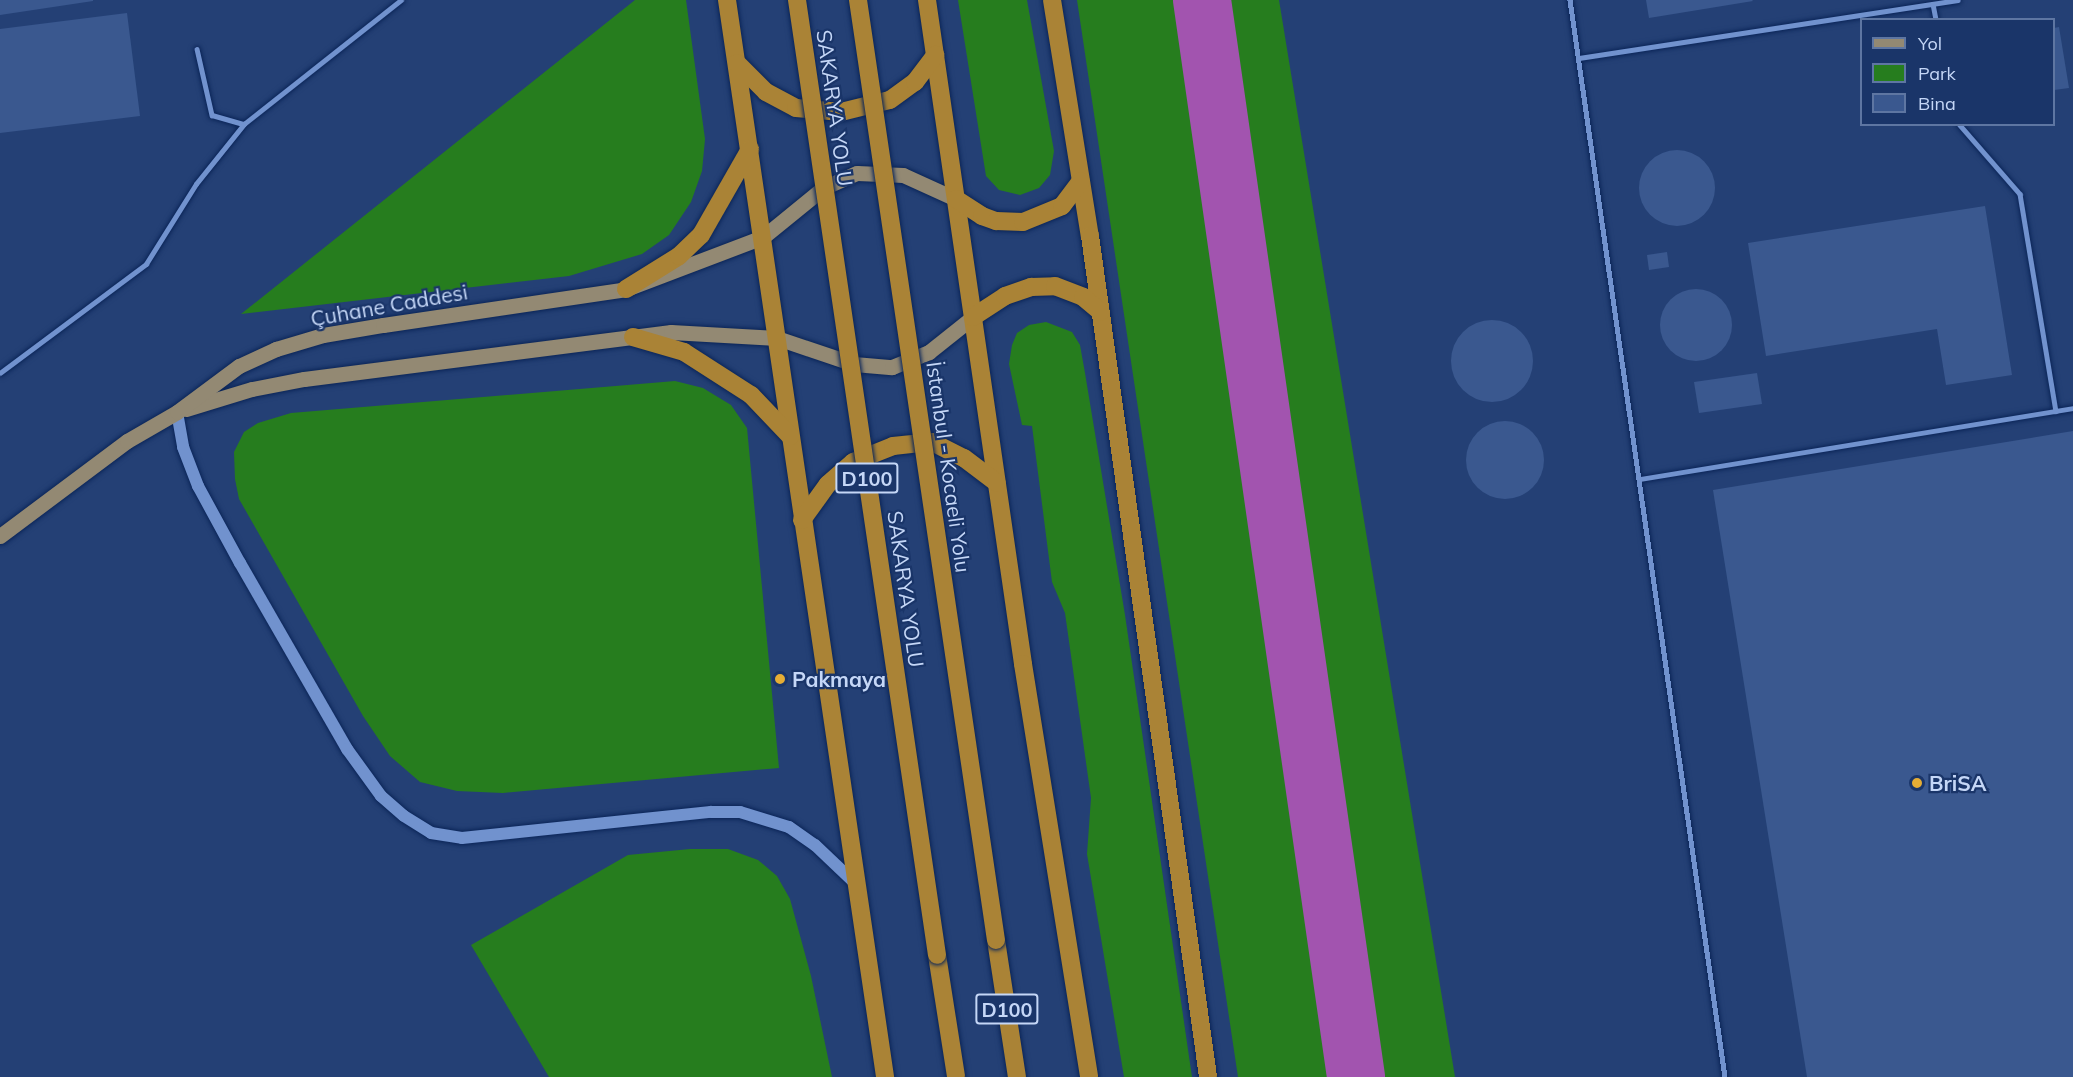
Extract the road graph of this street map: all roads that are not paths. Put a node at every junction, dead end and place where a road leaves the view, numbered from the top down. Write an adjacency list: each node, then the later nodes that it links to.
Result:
1 (401, 0): 15 (lane)
2 (727, 0): 14 (highway)
3 (796, 0): 37 (highway, SAKARYA YOLU / D100, bridge)
4 (858, 0): 38 (highway, İstanbul - Kocaeli Yolu / D100, bridge)
5 (927, 0): 12 (highway)
6 (1052, 0): 18 (highway)
7 (1570, 0): 13 (lane)
8 (1958, 0): 9 (lane)
9 (1934, 4): 10 (lane); 13 (lane)
10 (1936, 18)
11 (197, 49): 15 (lane)
12 (935, 55): 14 (highway); 19 (highway)
13 (1579, 58): 31 (lane)
14 (737, 63): 17 (highway)
15 (244, 124): 26 (lane)
16 (1961, 126): 28 (lane)
17 (750, 149): 20 (highway); 21 (highway)
18 (1081, 181): 19 (highway); 22 (highway)
19 (956, 199): 20 (main road); 23 (highway)
20 (763, 237): 21 (main road, Çuhane Caddesi); 25 (highway)
21 (626, 290): 29 (main road, Çuhane Caddesi)
22 (1101, 312): 23 (highway); 40 (highway)
23 (973, 317): 25 (main road); 32 (highway)
24 (633, 337): 25 (main road, Çuhane Caddesi); 29 (main road, Çuhane Caddesi); 30 (highway)
25 (777, 338): 30 (highway)
26 (0, 373)
27 (2073, 408): 28 (lane)
28 (2056, 411): 31 (lane)
29 (177, 412): 34 (main road, Çuhane Caddesi); 35 (street)
30 (790, 436): 33 (highway)
31 (1640, 479): 41 (lane)
32 (997, 483): 33 (highway); 39 (highway)
33 (802, 520): 35 (highway)
34 (0, 536)
35 (856, 884): 36 (highway)
36 (885, 1077)
37 (956, 1077)
38 (1017, 1077)
39 (1089, 1077)
40 (1208, 1077)
41 (1725, 1077)

